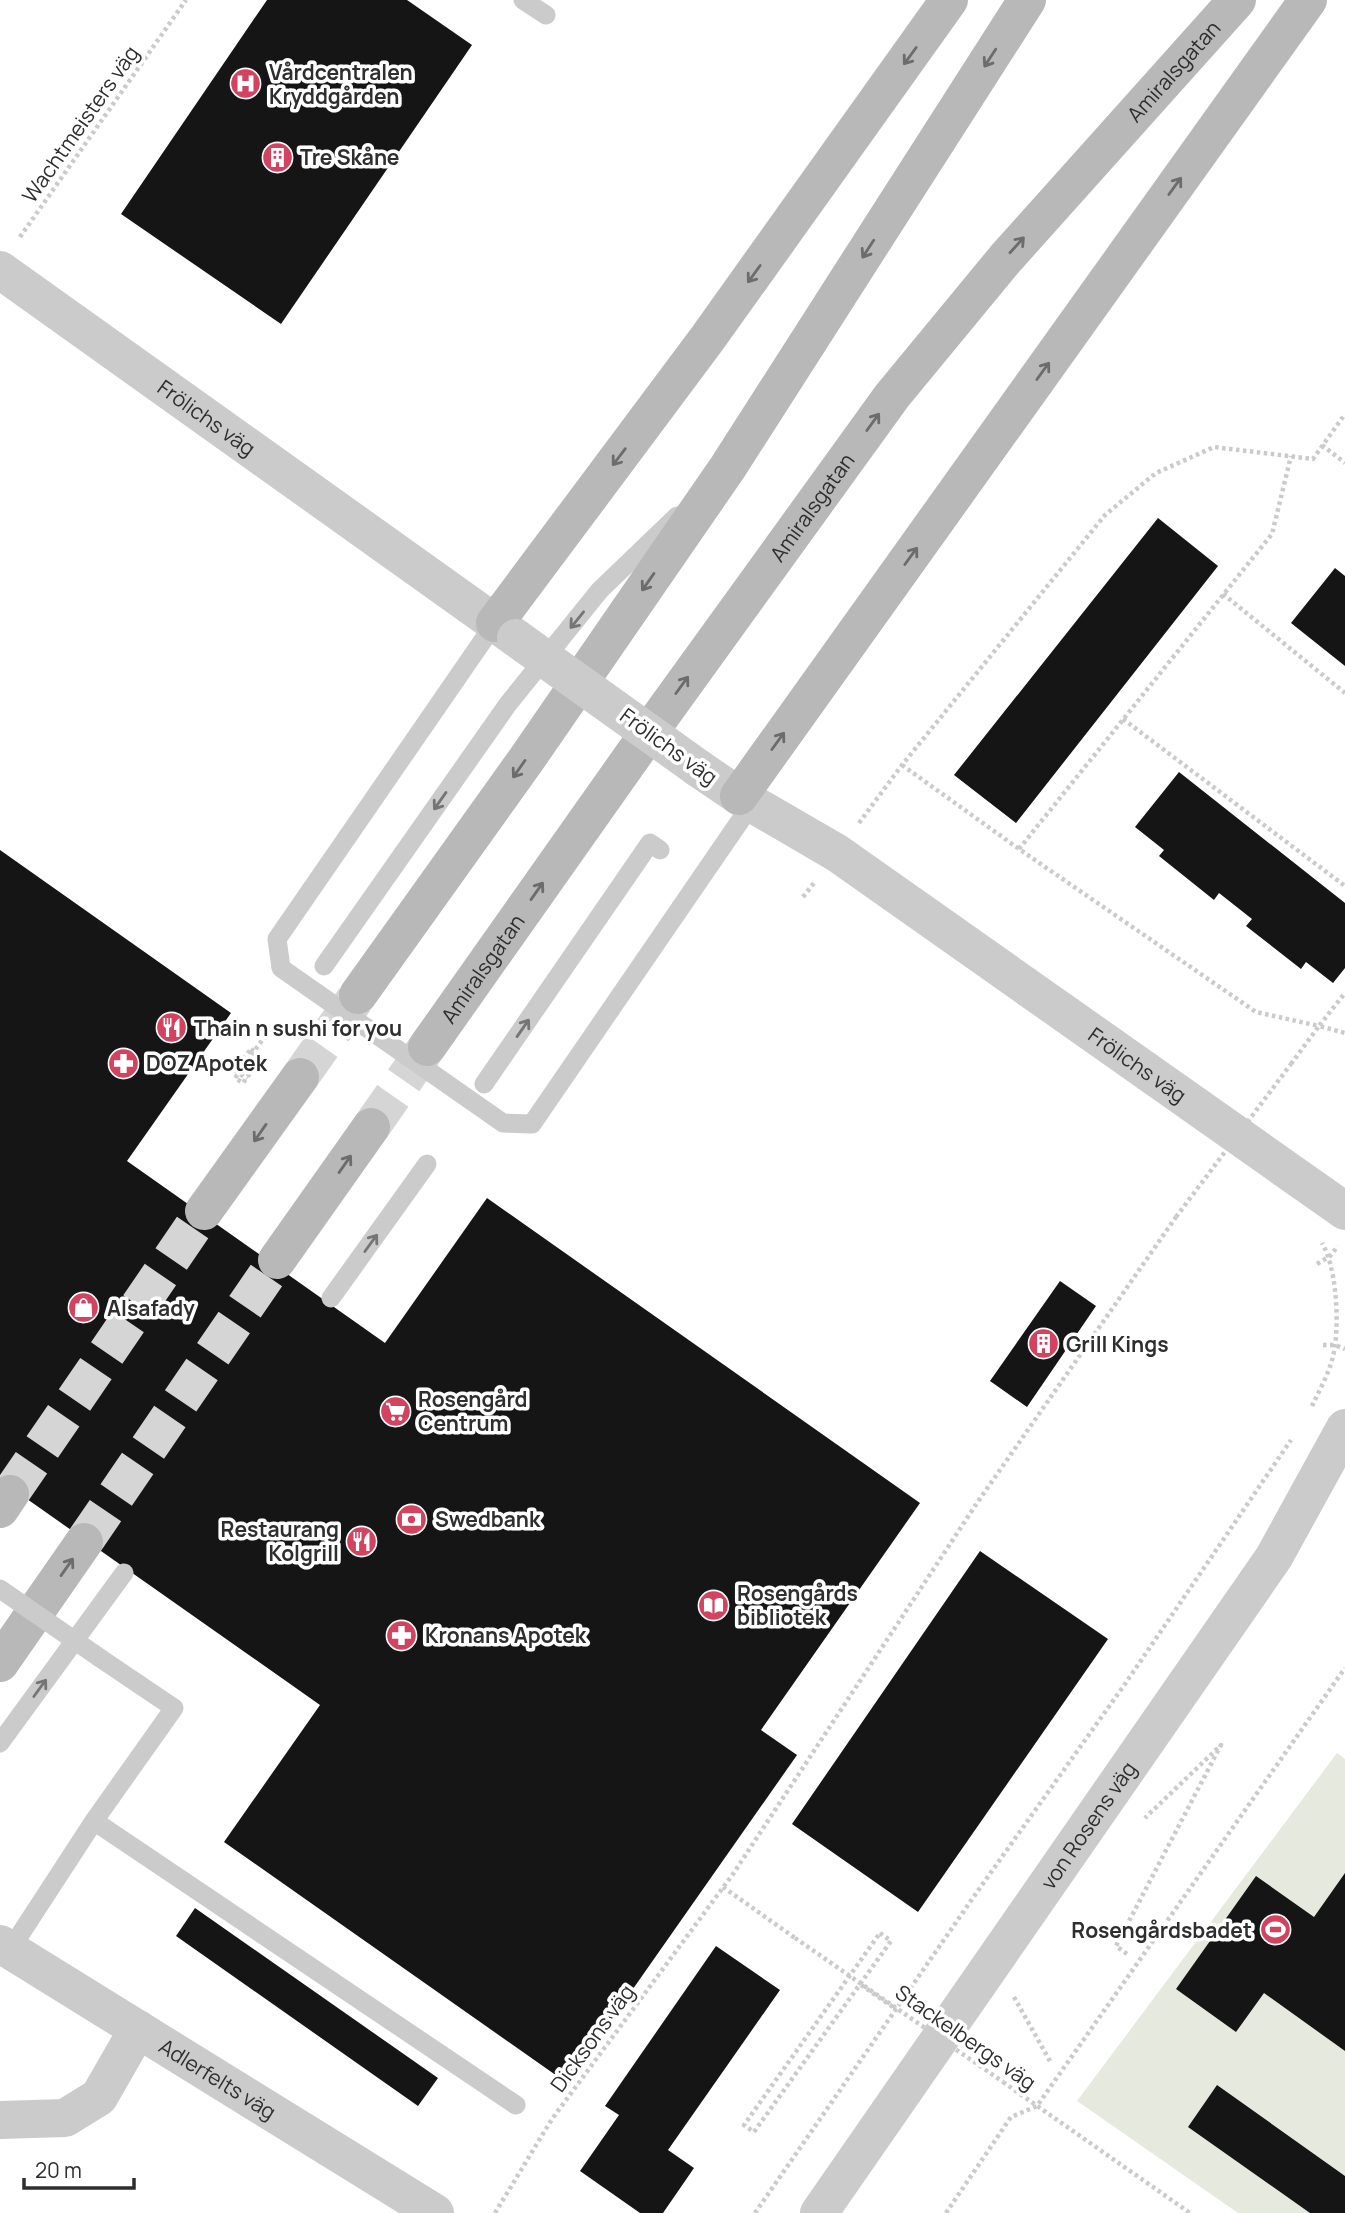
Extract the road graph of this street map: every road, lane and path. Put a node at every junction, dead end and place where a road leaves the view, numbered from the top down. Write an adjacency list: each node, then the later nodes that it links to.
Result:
1 (186, 0): 8 (path, Wachtmeisters väg)
2 (523, 0): 7 (lane)
3 (949, 0): 15 (main road, one-way to 15)
4 (1027, 0): 13 (main road, one-way to 13)
5 (1237, 0): 31 (main road, Amiralsgatan, one-way to 5)
6 (1308, 0): 19 (main road, one-way to 6)
7 (546, 16)
8 (8, 257): 15 (street, Frölichs väg)
9 (1345, 414): 10 (path)
10 (1322, 446): 11 (path); 12 (path)
11 (1291, 456): 14 (path); 18 (path)
12 (1345, 464)
13 (728, 467): 25 (lane, one-way to 25); 27 (main road, one-way to 27)
14 (1223, 594): 16 (path); 17 (path)
15 (506, 630): 19 (street, Frölichs väg, bridge); 19 (lane)
16 (1345, 694)
17 (1123, 719): 20 (path); 23 (path)
18 (902, 765): 20 (path); 22 (path)
19 (745, 801): 22 (street, Frölichs väg)
20 (1019, 849): 28 (path)
21 (660, 850): 34 (lane, one-way to 21)
22 (837, 853): 24 (path); 37 (street, Frölichs väg)
23 (1345, 886)
24 (803, 897)
25 (324, 966)
26 (1345, 993): 28 (path, Dicksons väg)
27 (358, 995)
28 (1319, 1026): 30 (path); 57 (path, Dicksons väg, bridge)
29 (280, 1030): 32 (path, bridge)
30 (1345, 1033)
31 (427, 1047)
32 (266, 1053)
33 (300, 1077): 38 (main road, one-way to 38)
34 (484, 1084)
35 (372, 1127): 40 (main road, one-way to 35)
36 (427, 1164): 42 (lane, one-way to 36)
37 (1345, 1211)
38 (204, 1212)
39 (1330, 1256): 41 (path)
40 (277, 1260)
41 (1317, 1264)
42 (331, 1298)
43 (1323, 1345): 44 (path)
44 (1335, 1345): 45 (path); 46 (path)
45 (1345, 1349)
46 (1307, 1417)
47 (1345, 1428): 72 (street, von Rosens väg)
48 (1292, 1439): 63 (path)
49 (84, 1542): 52 (main road, one-way to 49)
50 (124, 1573): 54 (lane, one-way to 50)
51 (0, 1590): 56 (lane, bridge)
52 (0, 1663)
53 (1345, 1668): 67 (path)
54 (0, 1743)
55 (1145, 1818): 59 (path)
56 (94, 1821): 58 (lane); 66 (lane)
57 (723, 1887): 60 (path, Stackelbergs väg, bridge); 70 (path, Dicksons väg)
58 (5, 1947): 64 (street, Adlerfelts väg)
59 (1127, 1954)
60 (851, 1976): 61 (path); 61 (path); 67 (path, Stackelbergs väg, bridge)
61 (861, 1985): 63 (path)
62 (1017, 2001): 65 (path)
63 (896, 2010): 71 (path)
64 (138, 2029): 68 (street); 69 (street, Adlerfelts väg)
65 (1051, 2063)
66 (516, 2105)
67 (1037, 2106): 73 (path); 74 (path, Stackelbergs väg)
68 (0, 2119)
69 (435, 2213)
70 (495, 2213)
71 (755, 2213)
72 (819, 2213)
73 (946, 2213)
74 (1190, 2213)

